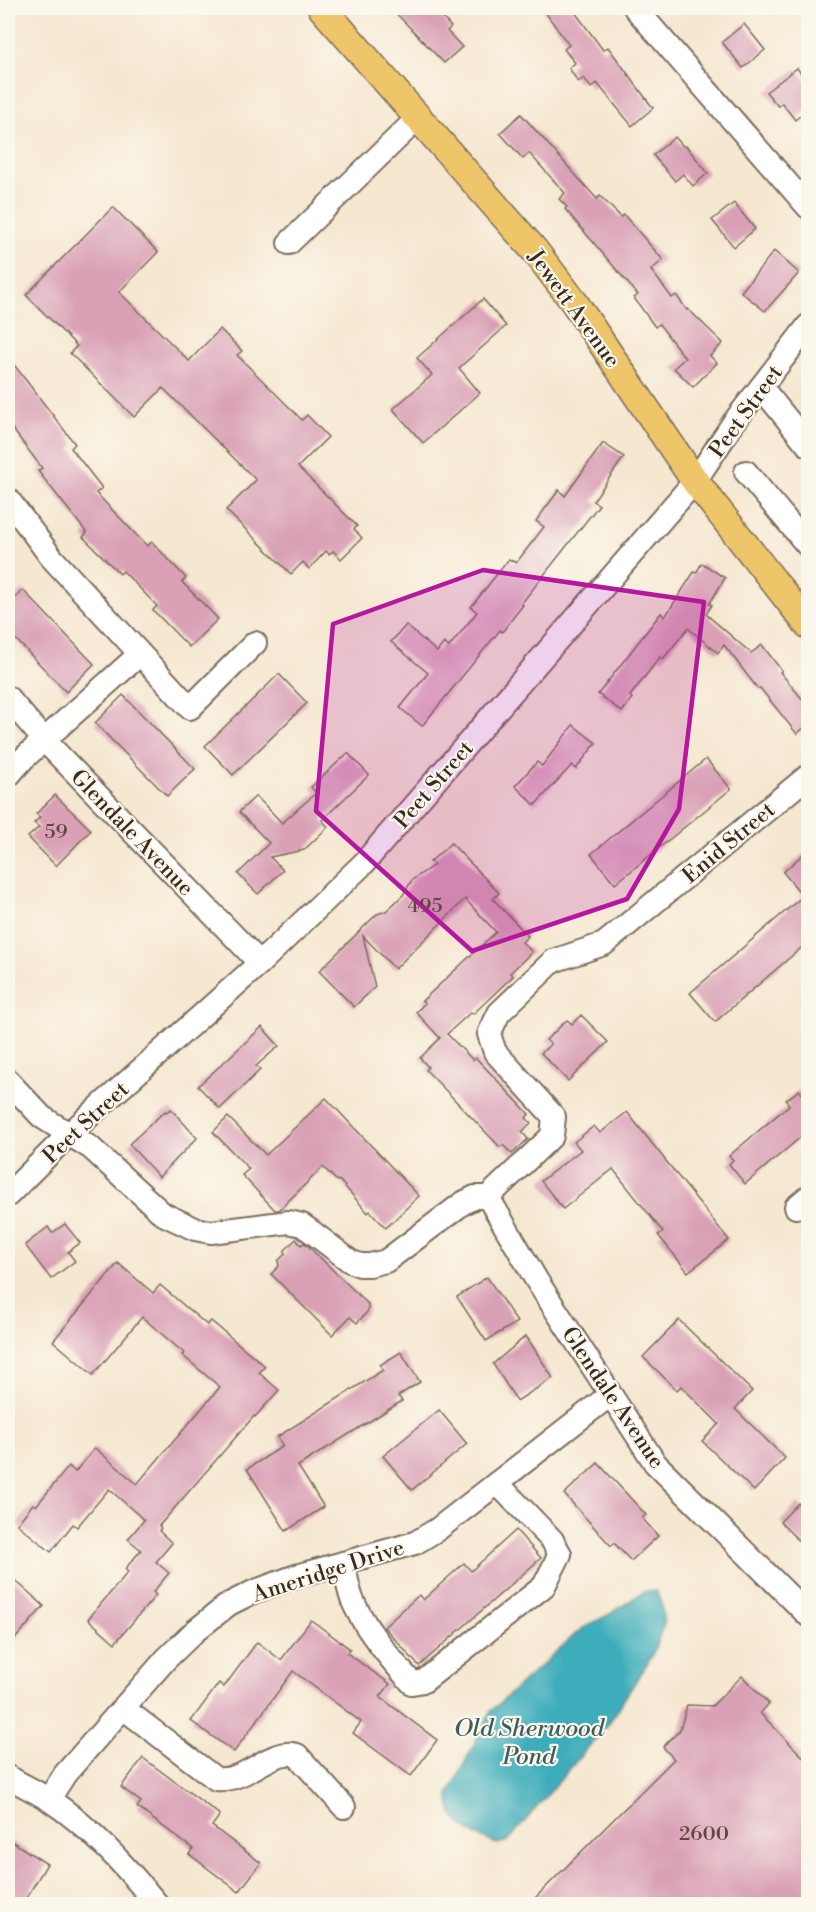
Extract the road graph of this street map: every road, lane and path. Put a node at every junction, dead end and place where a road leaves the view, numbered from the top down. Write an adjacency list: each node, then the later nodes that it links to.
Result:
1 (322, 8): 3 (main road, Jewett Avenue)
2 (635, 8): 4 (street)
3 (419, 117): 5 (street); 10 (main road, Jewett Avenue)
4 (808, 207)
5 (289, 243)
6 (808, 326): 7 (street, Peet Street)
7 (761, 387): 8 (street); 10 (street, Peet Street)
8 (808, 445)
9 (747, 472): 12 (street)
10 (695, 481): 13 (main road, Jewett Avenue); 20 (street, Peet Street)
11 (8, 499): 15 (street)
12 (808, 546)
13 (808, 625)
14 (255, 643): 15 (street)
15 (140, 654): 17 (street)
16 (8, 698): 17 (street, Glendale Avenue)
17 (45, 741): 18 (street); 20 (street, Glendale Avenue)
18 (8, 776)
19 (808, 776): 24 (street, Enid Street)
20 (260, 963): 22 (street, Peet Street)
21 (8, 1081): 22 (street)
22 (68, 1135): 23 (street, Peet Street); 24 (street)
23 (8, 1195)
24 (492, 1204): 25 (street, Glendale Avenue)
25 (610, 1395): 26 (street, Ameridge Drive); 28 (street, Glendale Avenue)
26 (497, 1483): 27 (street, Ameridge Drive); 27 (street)
27 (343, 1563): 29 (street, Ameridge Drive)
28 (808, 1616)
29 (123, 1708): 31 (street, Ameridge Drive); 32 (street)
30 (8, 1777): 31 (street)
31 (49, 1799): 33 (street)
32 (344, 1807)
33 (157, 1905)

